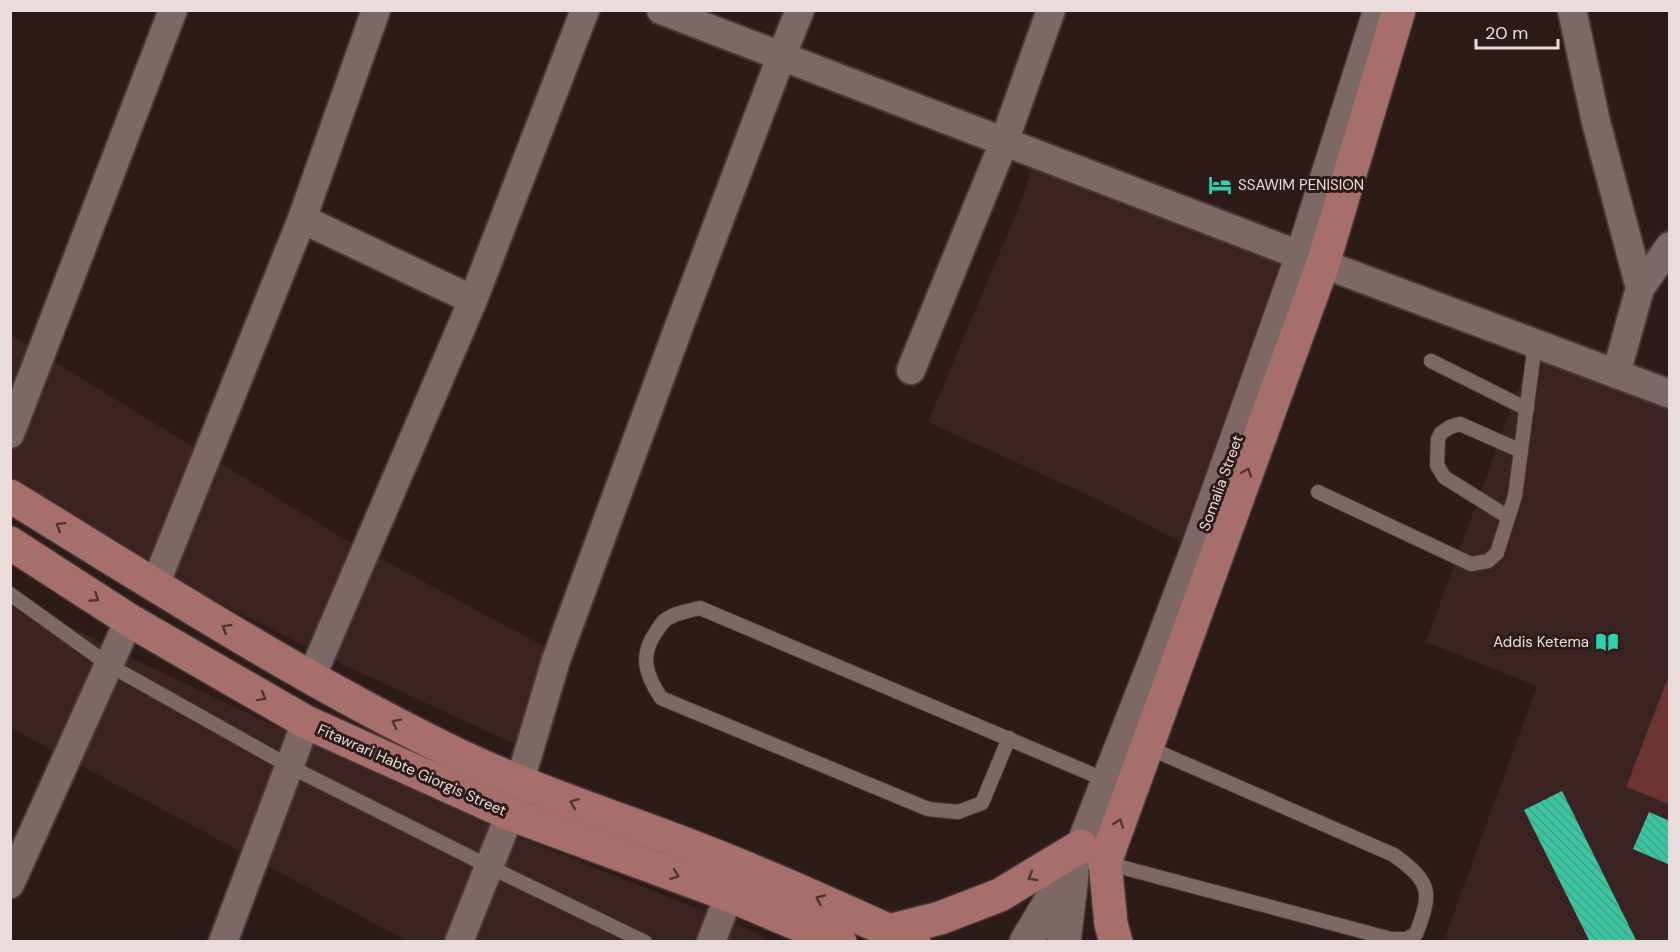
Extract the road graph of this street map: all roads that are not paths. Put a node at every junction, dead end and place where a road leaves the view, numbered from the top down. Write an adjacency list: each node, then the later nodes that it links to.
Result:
1 (173, 10): 23 (street)
2 (376, 10): 12 (street)
3 (585, 10): 16 (street)
4 (661, 10): 10 (street)
5 (800, 10): 10 (street)
6 (1051, 10): 11 (street)
7 (1380, 10): 14 (main road, Somalia Street)
8 (1399, 10): 14 (main road)
9 (1572, 10): 15 (street)
10 (781, 57): 11 (street); 39 (street)
11 (1004, 142): 14 (street); 19 (street)
12 (302, 219): 16 (street); 29 (street)
13 (1670, 246): 15 (street)
14 (1312, 260): 17 (street); 36 (main road, one-way to 14); 38 (main road, Somalia Street)
15 (1640, 288): 20 (street)
16 (473, 300): 33 (street)
17 (1535, 344): 20 (street); 22 (lane)
18 (1431, 361): 22 (lane)
19 (911, 370)
20 (1616, 374): 21 (street)
21 (1670, 394)
22 (1527, 409): 24 (lane)
23 (10, 434)
24 (1521, 450): 27 (lane); 27 (lane)
25 (1318, 492): 27 (lane)
26 (10, 496): 29 (main road, one-way to 26)
27 (1509, 517)
28 (10, 543): 31 (main road, Fitawrari Habte Giorgis Street, one-way to 31)
29 (155, 585): 33 (main road, one-way to 29)
30 (10, 594): 32 (lane)
31 (129, 620): 32 (street); 34 (main road, Fitawrari Habte Giorgis Street, one-way to 34)
32 (109, 665): 37 (lane); 43 (street)
33 (312, 678): 39 (main road, one-way to 33)
34 (306, 722): 37 (street); 40 (main road, Fitawrari Habte Giorgis Street)
35 (1009, 738): 35 (lane); 38 (lane)
36 (1147, 747): 41 (main road, one-way to 36); 41 (lane)
37 (290, 766): 42 (lane); 46 (street)
38 (1108, 781): 41 (main road, Somalia Street)
39 (519, 782): 40 (street); 45 (main road, one-way to 39)
40 (510, 814): 42 (street); 44 (main road, Fitawrari Habte Giorgis Street, one-way to 44)
41 (1087, 857): 45 (main road, one-way to 45); 51 (main road, Somalia Street); 52 (main road); 53 (main road)
42 (488, 866): 47 (street); 48 (lane)
43 (10, 884)
44 (729, 895): 49 (street); 50 (main road, Fitawrari Habte Giorgis Street)
45 (902, 936)
46 (224, 942)
47 (459, 942)
48 (645, 942)
49 (711, 942)
50 (840, 942)
51 (1026, 942)
52 (1064, 942)
53 (1116, 942)

